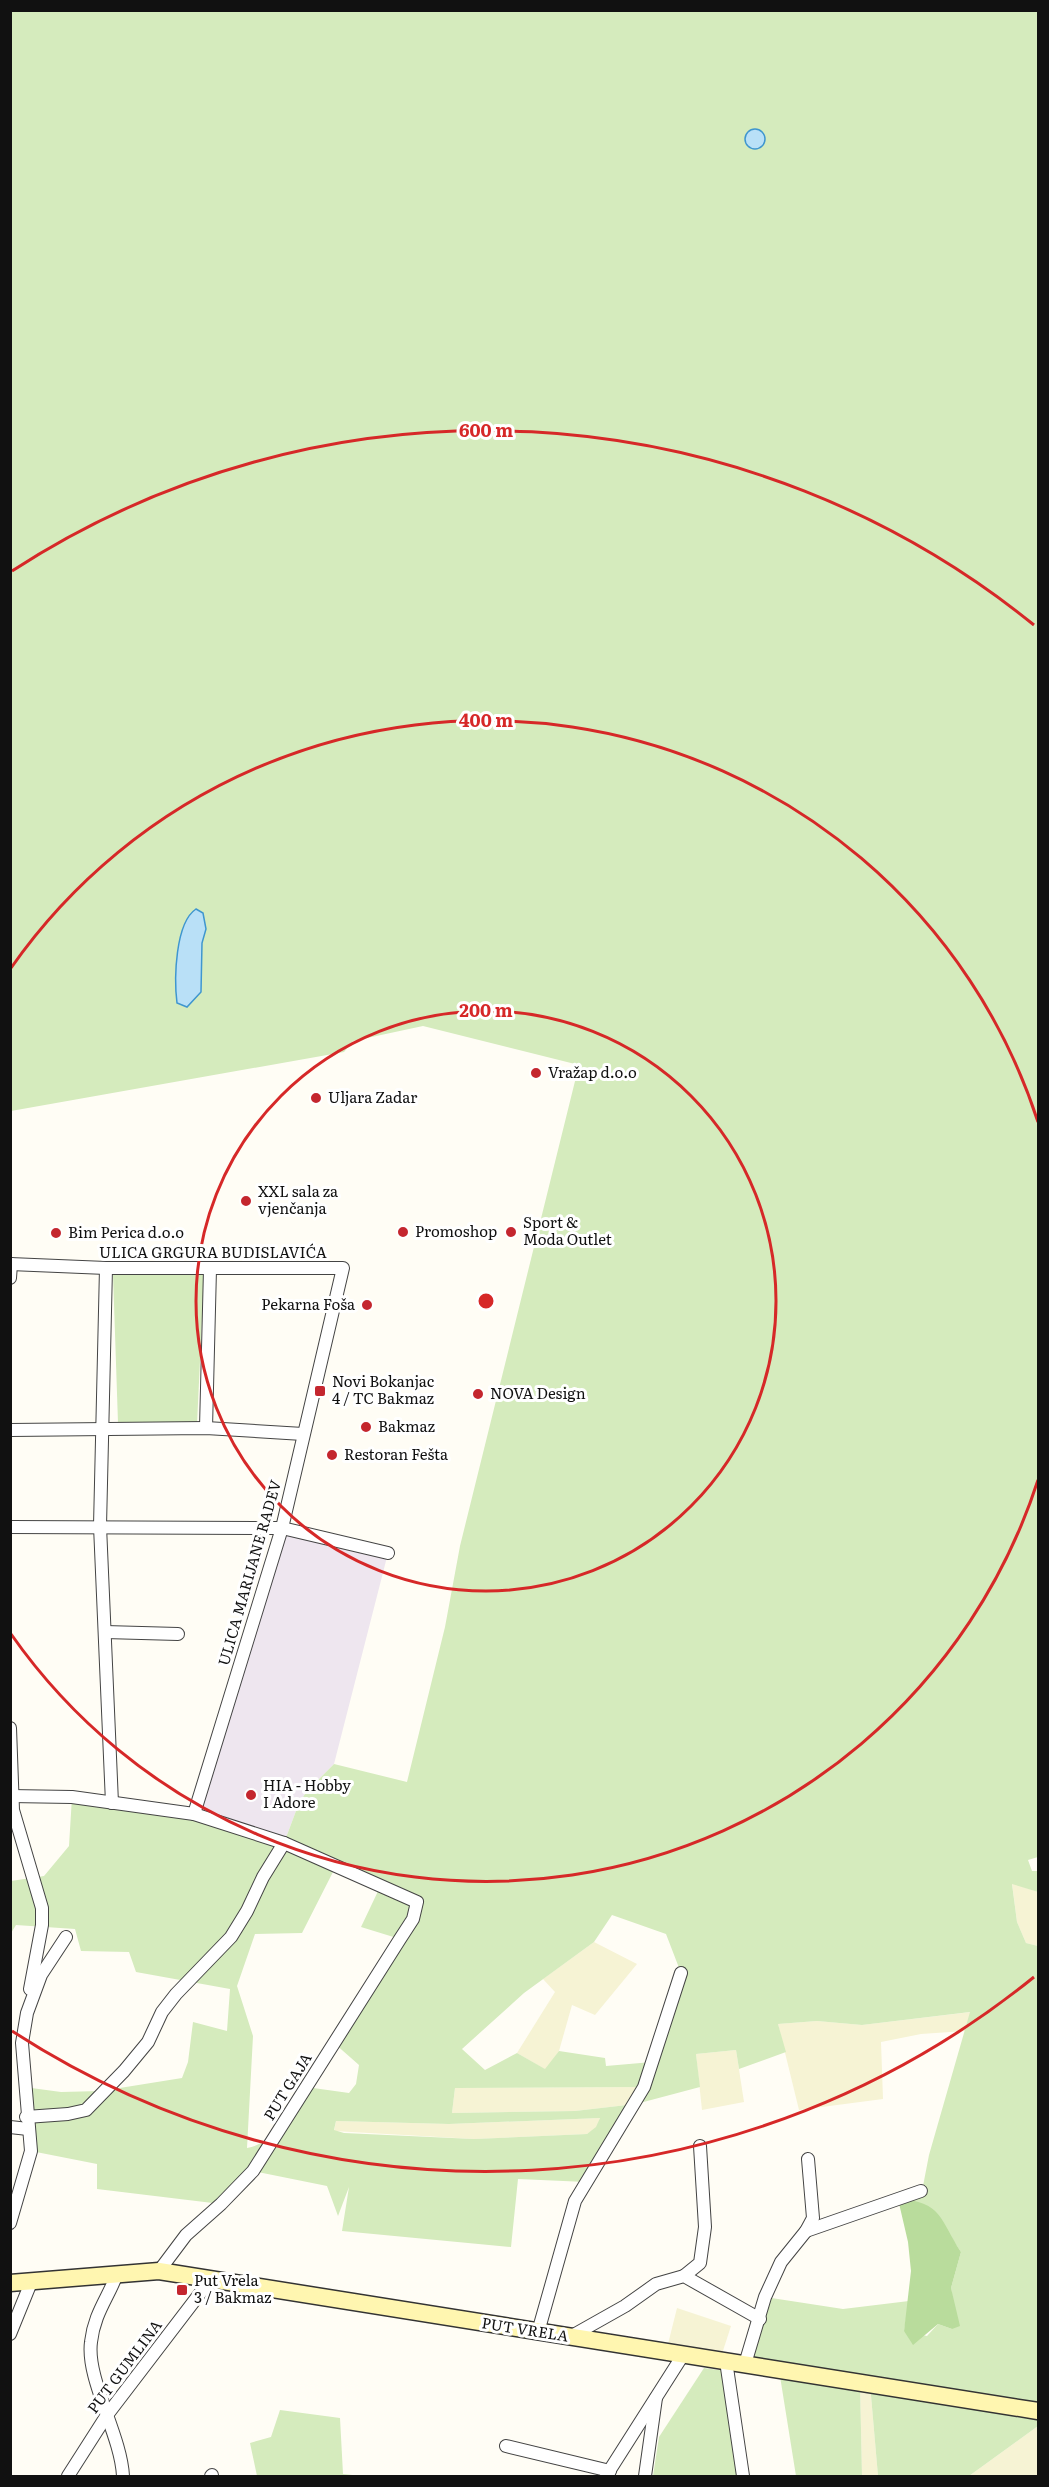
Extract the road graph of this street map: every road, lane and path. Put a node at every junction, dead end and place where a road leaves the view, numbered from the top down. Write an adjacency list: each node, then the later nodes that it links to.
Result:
1 (11, 1264): 2 (street, ULICA GRGURA BUDISLAVIĆA); 5 (street)
2 (106, 1268): 4 (street, ULICA GRGURA BUDISLAVIĆA); 8 (street)
3 (343, 1268): 4 (street, ULICA GRGURA BUDISLAVIĆA); 9 (street, ULICA MARIJANE RADEV)
4 (210, 1269): 6 (street)
5 (10, 1278)
6 (206, 1428): 8 (street); 9 (street)
7 (10, 1430): 8 (street)
8 (102, 1430): 10 (street)
9 (303, 1434): 12 (street, ULICA MARIJANE RADEV)
10 (100, 1526): 11 (street); 12 (street); 14 (street)
11 (10, 1527)
12 (282, 1528): 13 (street); 19 (street, ULICA MARIJANE RADEV)
13 (388, 1553)
14 (105, 1632): 15 (street); 18 (street)
15 (178, 1634)
16 (10, 1728): 17 (street)
17 (12, 1796): 18 (street); 23 (street)
18 (112, 1803): 19 (street)
19 (195, 1814): 20 (street)
20 (284, 1843): 24 (street); 31 (street, PUT GAJA)
21 (66, 1937): 23 (street)
22 (681, 1973): 38 (street)
23 (27, 2013): 24 (street)
24 (27, 2123): 25 (street); 29 (street)
25 (10, 2127)
26 (700, 2146): 33 (street)
27 (808, 2159): 30 (street)
28 (921, 2191): 30 (street)
29 (10, 2223)
30 (806, 2231): 37 (street)
31 (159, 2271): 32 (main road, PUT VRELA); 34 (main road, PUT VRELA)
32 (117, 2274): 35 (main road, PUT VRELA); 46 (street)
33 (684, 2276): 37 (street); 40 (street)
34 (211, 2279): 38 (main road, PUT VRELA); 46 (street, PUT GUMLINA)
35 (32, 2280): 36 (main road, PUT VRELA); 39 (street)
36 (10, 2283)
37 (760, 2319): 43 (street)
38 (538, 2332): 40 (main road, PUT VRELA)
39 (10, 2334)
40 (570, 2337): 41 (main road, PUT VRELA)
41 (683, 2355): 42 (main road, PUT VRELA); 44 (street)
42 (726, 2361): 43 (main road, PUT VRELA); 52 (street)
43 (744, 2364): 45 (main road, PUT VRELA)
44 (656, 2397): 48 (street); 51 (street)
45 (1038, 2411)
46 (107, 2415): 49 (street, PUT GUMLINA); 50 (street)
47 (506, 2446): 48 (street)
48 (608, 2474)
49 (68, 2476)
50 (123, 2476)
51 (645, 2476)
52 (743, 2476)

